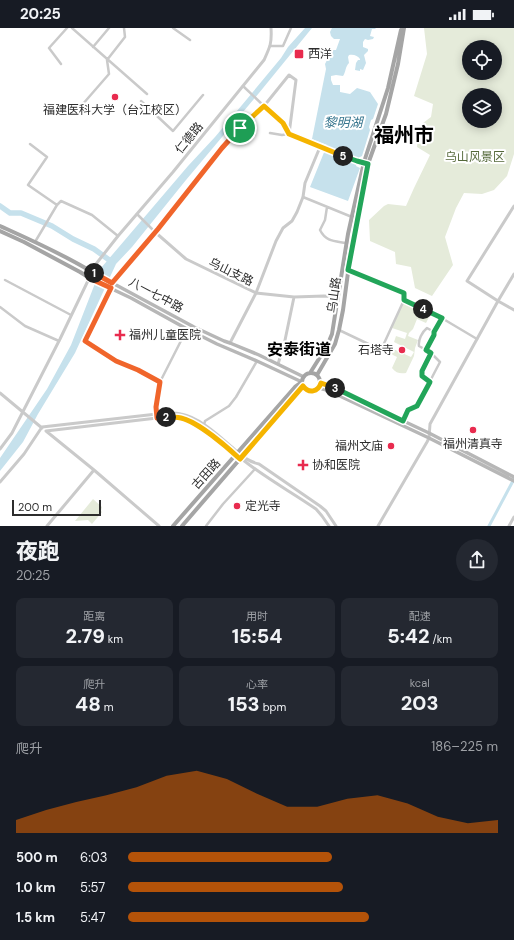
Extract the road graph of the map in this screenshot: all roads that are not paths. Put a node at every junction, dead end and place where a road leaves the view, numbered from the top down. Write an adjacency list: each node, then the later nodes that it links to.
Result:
1 (67, 28): 13 (street)
2 (72, 28): 11 (street)
3 (109, 28): 11 (street)
4 (124, 28): 12 (street)
5 (173, 28): 9 (street)
6 (271, 28): 10 (street, 仁德路)
7 (291, 28): 10 (street)
8 (403, 28): 24 (main road, 乌山路)
9 (190, 40)
10 (270, 46): 14 (street, 仁德路)
11 (93, 47): 12 (street)
12 (107, 60): 15 (street); 18 (street)
13 (61, 64)
14 (243, 86): 19 (street); 29 (street, 仁德路)
15 (147, 94)
16 (203, 95): 17 (street)
17 (141, 101)
18 (82, 105)
19 (264, 106): 21 (street); 21 (street); 33 (street)
20 (270, 132): 21 (street)
21 (289, 134): 23 (street)
22 (30, 144): 26 (street)
23 (320, 147): 24 (street); 25 (street)
24 (366, 163): 30 (main road, 乌山路); 37 (main road, 乌山路)
25 (303, 197): 28 (street); 44 (street)
26 (57, 205): 34 (street); 35 (street)
27 (514, 206): 48 (street)
28 (327, 207): 30 (street); 36 (street)
29 (137, 214): 33 (street, 乌山支路); 34 (street, 仁德路)
30 (352, 217): 36 (main road, 乌山路)
31 (0, 226): 35 (main road, 八一七中路)
32 (0, 231): 40 (main road, 八一七中路)
33 (155, 232): 42 (street); 44 (street, 乌山支路)
34 (118, 236): 38 (street, 仁德路)
35 (34, 242): 38 (main road, 八一七中路)
36 (346, 242): 46 (main road, 乌山路)
37 (348, 270): 47 (street); 54 (main road, 乌山路)
38 (93, 273): 40 (street); 42 (main road, 八一七中路)
39 (514, 274): 48 (street)
40 (91, 279): 43 (main road, 八一七中路); 51 (street)
41 (5, 280): 51 (street)
42 (112, 283): 58 (main road, 八一七中路)
43 (111, 288): 53 (main road, 八一七中路); 66 (street)
44 (256, 293): 45 (street, 乌山支路); 58 (street)
45 (294, 297): 46 (street, 乌山支路); 62 (street)
46 (337, 297): 63 (main road, 乌山路)
47 (404, 300): 52 (street); 54 (street)
48 (498, 301): 50 (street); 56 (street)
49 (0, 307): 57 (street)
50 (514, 310)
51 (71, 316): 57 (street)
52 (442, 318): 55 (street); 56 (street)
53 (187, 329): 61 (main road, 八一七中路); 66 (street)
54 (339, 330): 64 (main road, 乌山路)
55 (434, 332): 59 (street); 59 (street)
56 (477, 338): 78 (street)
57 (59, 341): 72 (street)
58 (230, 343): 62 (main road, 八一七中路)
59 (426, 350): 60 (street)
60 (431, 353): 67 (street); 67 (street)
61 (257, 361): 69 (main road, 八一七中路); 75 (street)
62 (278, 364): 65 (main road, 八一七中路)
63 (310, 373): 64 (main road); 65 (main road)
64 (317, 375): 68 (main road)
65 (304, 377): 69 (main road)
66 (160, 382): 73 (street)
67 (430, 382): 74 (street)
68 (321, 383): 70 (main road); 74 (main road)
69 (303, 384): 70 (main road); 81 (main road, 古田路); 82 (main road, 古田路)
70 (318, 388): 79 (main road)
71 (0, 393): 72 (street)
72 (23, 411): 76 (street); 80 (street)
73 (157, 416): 75 (street); 76 (street); 77 (street); 81 (street)
74 (403, 421): 78 (main road)
75 (204, 425): 81 (street)
76 (42, 427): 77 (street); 88 (street)
77 (46, 431): 84 (street)
78 (429, 433): 79 (street); 85 (main road)
79 (429, 438): 85 (main road); 97 (street)
80 (0, 449)
81 (237, 454): 82 (street); 92 (main road, 古田路)
82 (242, 458): 83 (street); 93 (main road, 古田路); 96 (street)
83 (255, 469): 94 (street); 95 (street)
84 (94, 470): 90 (street); 91 (street)
85 (509, 476): 86 (main road); 87 (main road)
86 (514, 477)
87 (514, 481)
88 (0, 482)
89 (514, 517): 98 (street)
90 (47, 526)
91 (159, 526)
92 (173, 526)
93 (182, 526)
94 (206, 526)
95 (329, 526)
96 (336, 526)
97 (378, 526)
98 (509, 526)

